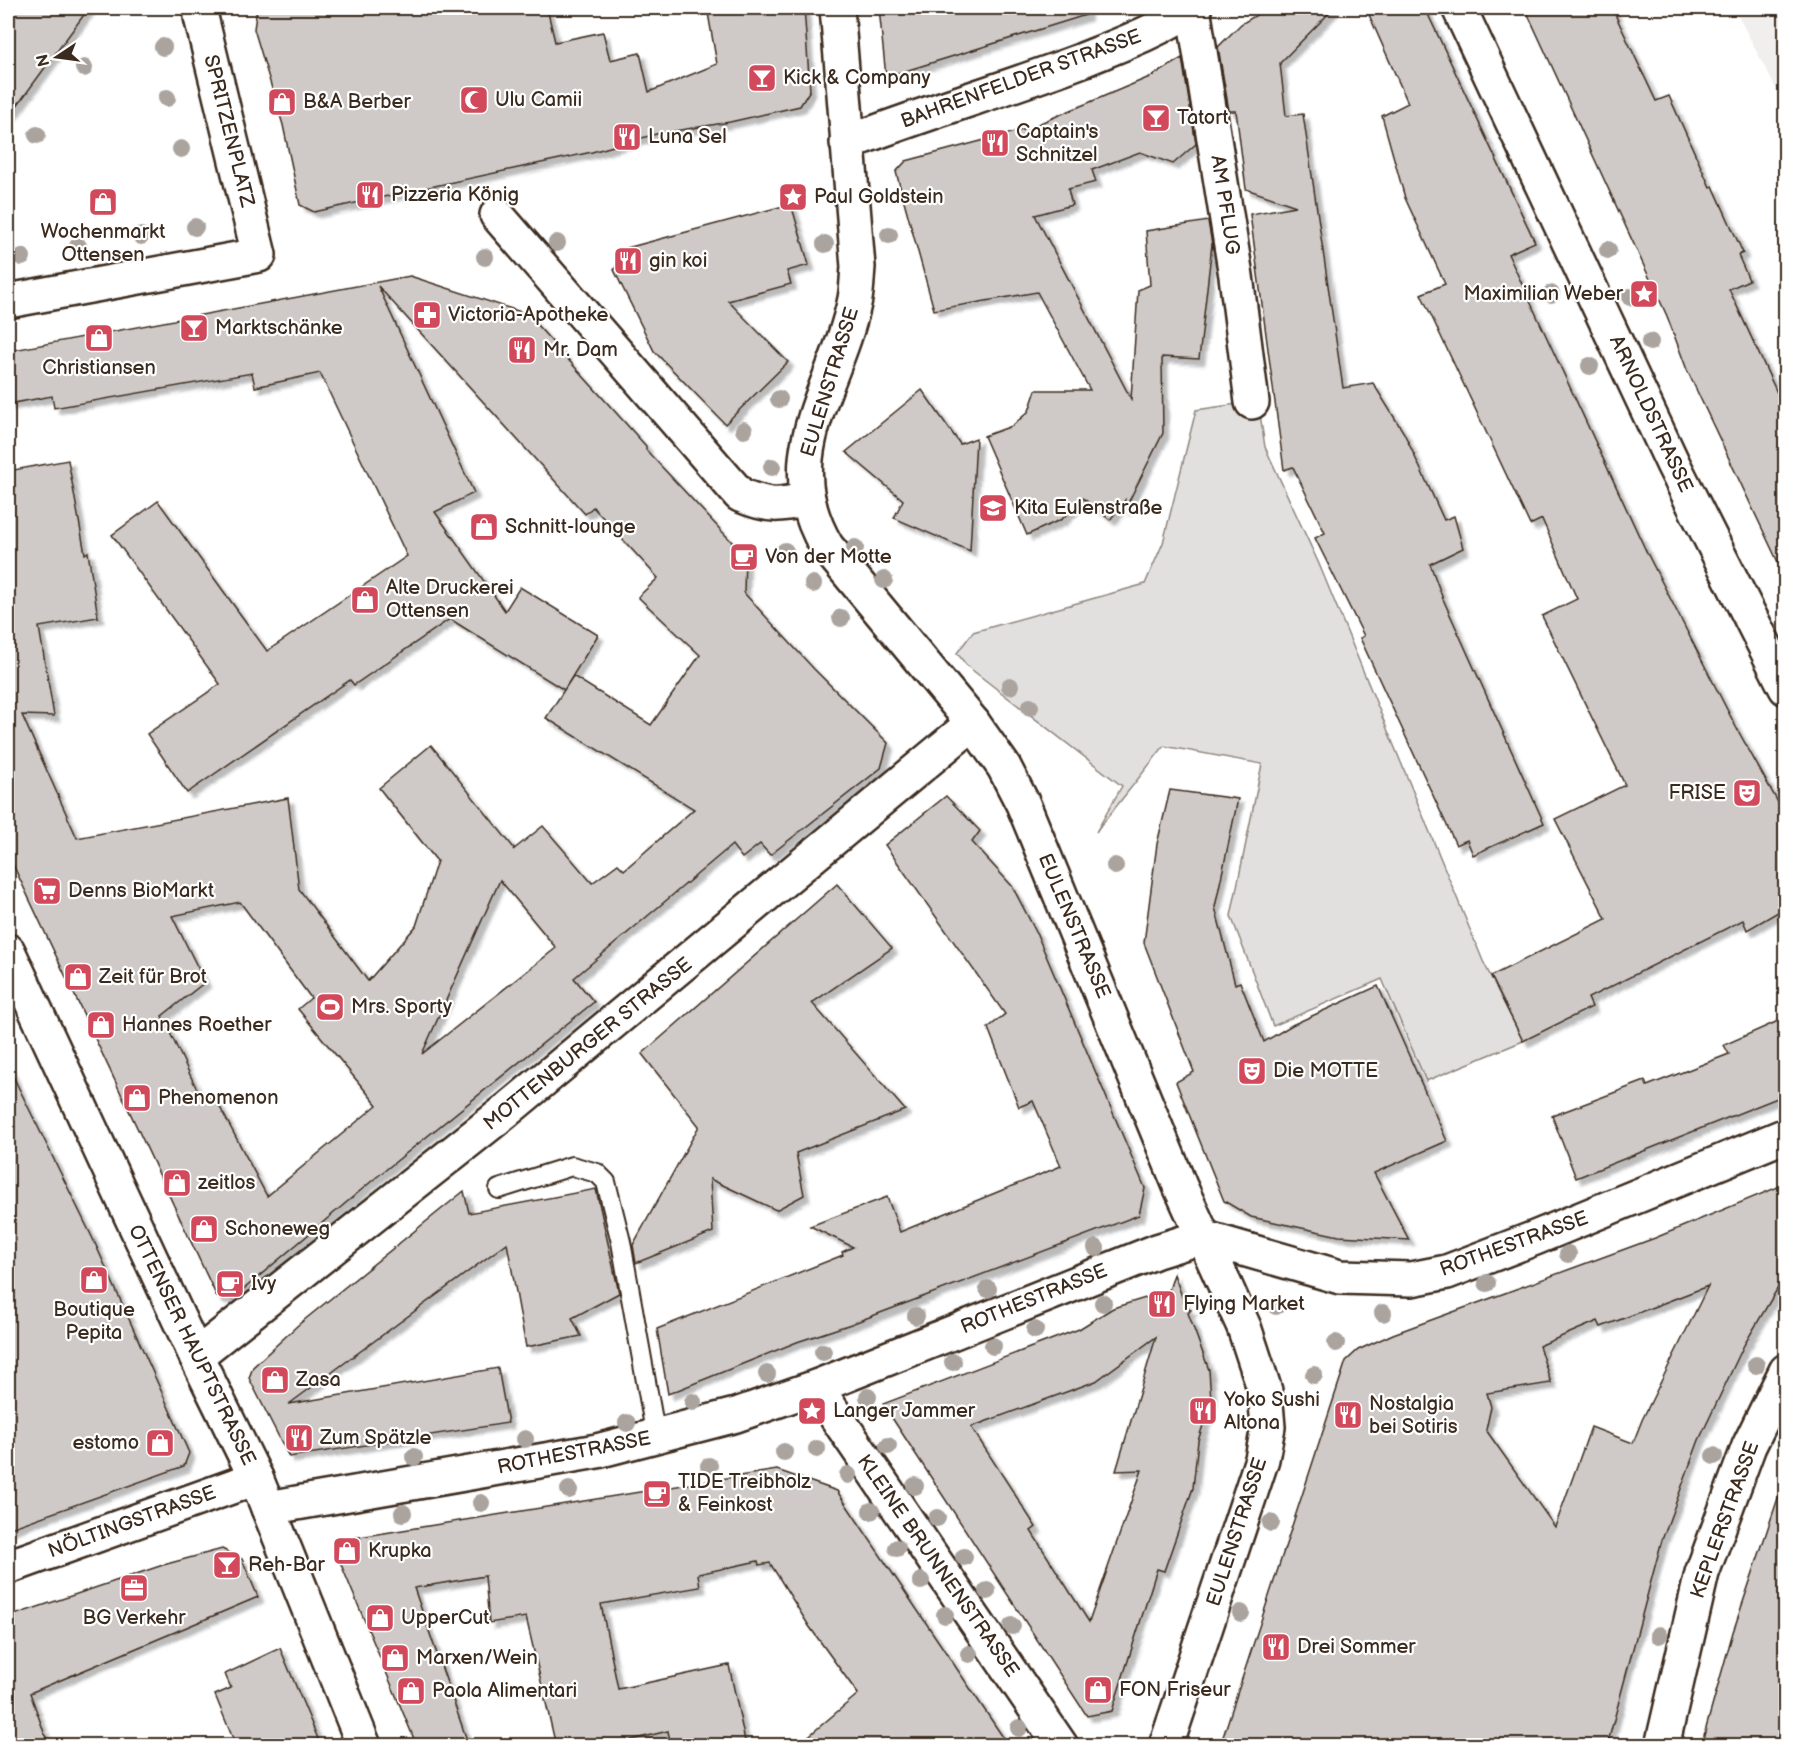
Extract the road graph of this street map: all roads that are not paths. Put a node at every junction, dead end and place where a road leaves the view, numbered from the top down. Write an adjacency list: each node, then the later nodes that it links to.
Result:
1 (202, 8): 7 (street, SPRITZENPLATZ)
2 (837, 8): 5 (street, EULENSTRASSE)
3 (1192, 8): 5 (street, BAHRENFELDER STRASSE); 8 (street, AM PFLUG)
4 (1459, 8): 10 (street, ARNOLDSTRASSE)
5 (847, 143): 9 (street, EULENSTRASSE)
6 (497, 214): 9 (street)
7 (8, 301)
8 (1251, 402)
9 (808, 500): 11 (street, EULENSTRASSE)
10 (1785, 688)
11 (973, 723): 15 (street, EULENSTRASSE); 16 (street, MOTTENBURGER STRASSE)
12 (8, 951): 16 (street, OTTENSER HAUPTSTRASSE)
13 (1785, 1135): 15 (street, ROTHESTRASSE)
14 (499, 1189): 19 (lane)
15 (1203, 1237): 18 (street, ROTHESTRASSE); 25 (street, EULENSTRASSE)
16 (196, 1356): 20 (street, OTTENSER HAUPTSTRASSE)
17 (1785, 1371): 26 (street, KEPLERSTRASSE)
18 (816, 1387): 19 (street, ROTHESTRASSE); 24 (street, KLEINE BRUNNENSTRASSE)
19 (656, 1437): 21 (street, ROTHESTRASSE)
20 (256, 1478): 21 (street, OTTENSER HAUPTSTRASSE); 22 (street, NÖLTINGSTRASSE)
21 (268, 1508): 23 (street, OTTENSER HAUPTSTRASSE)
22 (8, 1567)
23 (364, 1746)
24 (1061, 1746)
25 (1166, 1746)
26 (1662, 1746)

